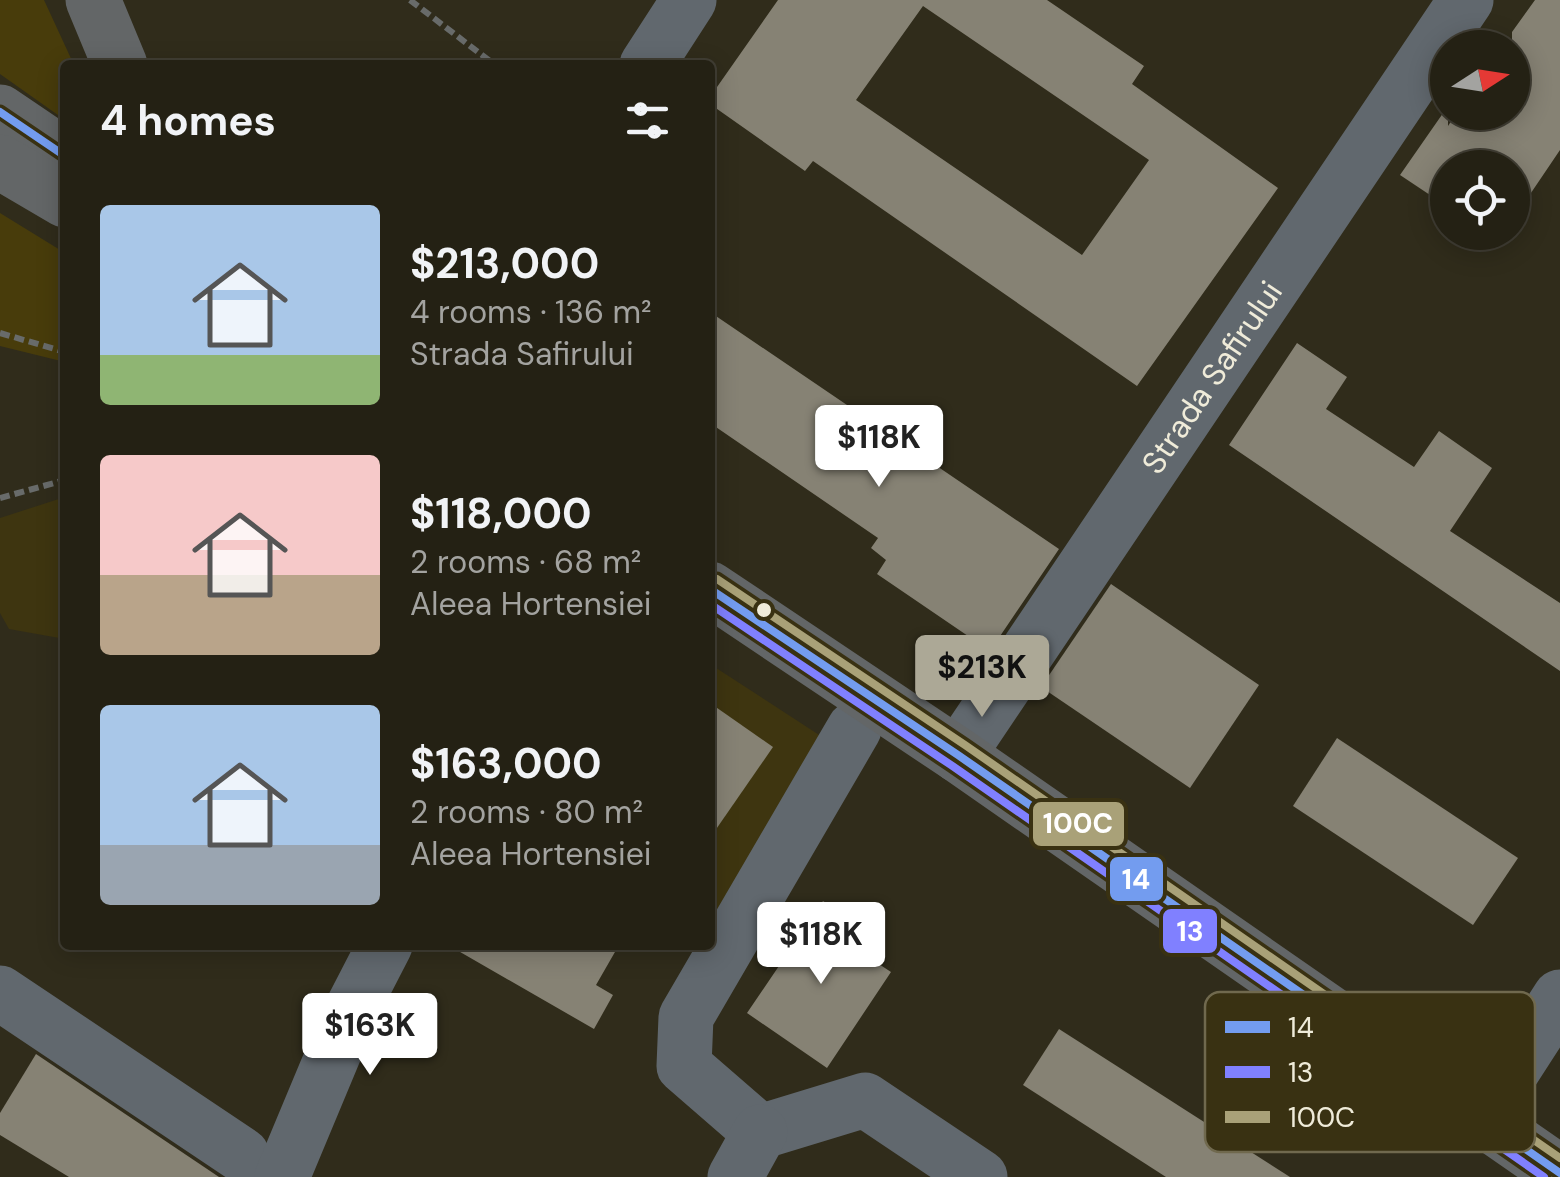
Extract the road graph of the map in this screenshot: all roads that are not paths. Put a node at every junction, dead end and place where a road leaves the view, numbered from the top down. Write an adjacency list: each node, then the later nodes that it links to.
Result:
1 (93, 0): 4 (main road)
2 (689, 0): 5 (street)
3 (1466, 0): 13 (street, Strada Safirului)
4 (118, 60)
5 (651, 60)
6 (0, 112): 7 (main road)
7 (60, 153)
8 (0, 162): 9 (main road)
9 (60, 197)
10 (715, 591): 13 (main road)
11 (715, 636): 12 (main road)
12 (854, 729): 14 (street); 17 (main road)
13 (958, 755): 18 (main road)
14 (715, 948)
15 (382, 950): 25 (street)
16 (714, 950): 24 (street)
17 (1240, 992)
18 (1299, 992)
19 (0, 993): 25 (street)
20 (1560, 997): 21 (street)
21 (1535, 1036)
22 (1475, 1152): 28 (main road)
23 (1529, 1152): 26 (main road)
24 (747, 1154): 27 (street)
25 (262, 1166)
26 (1560, 1173)
27 (980, 1177)
28 (1512, 1177)

